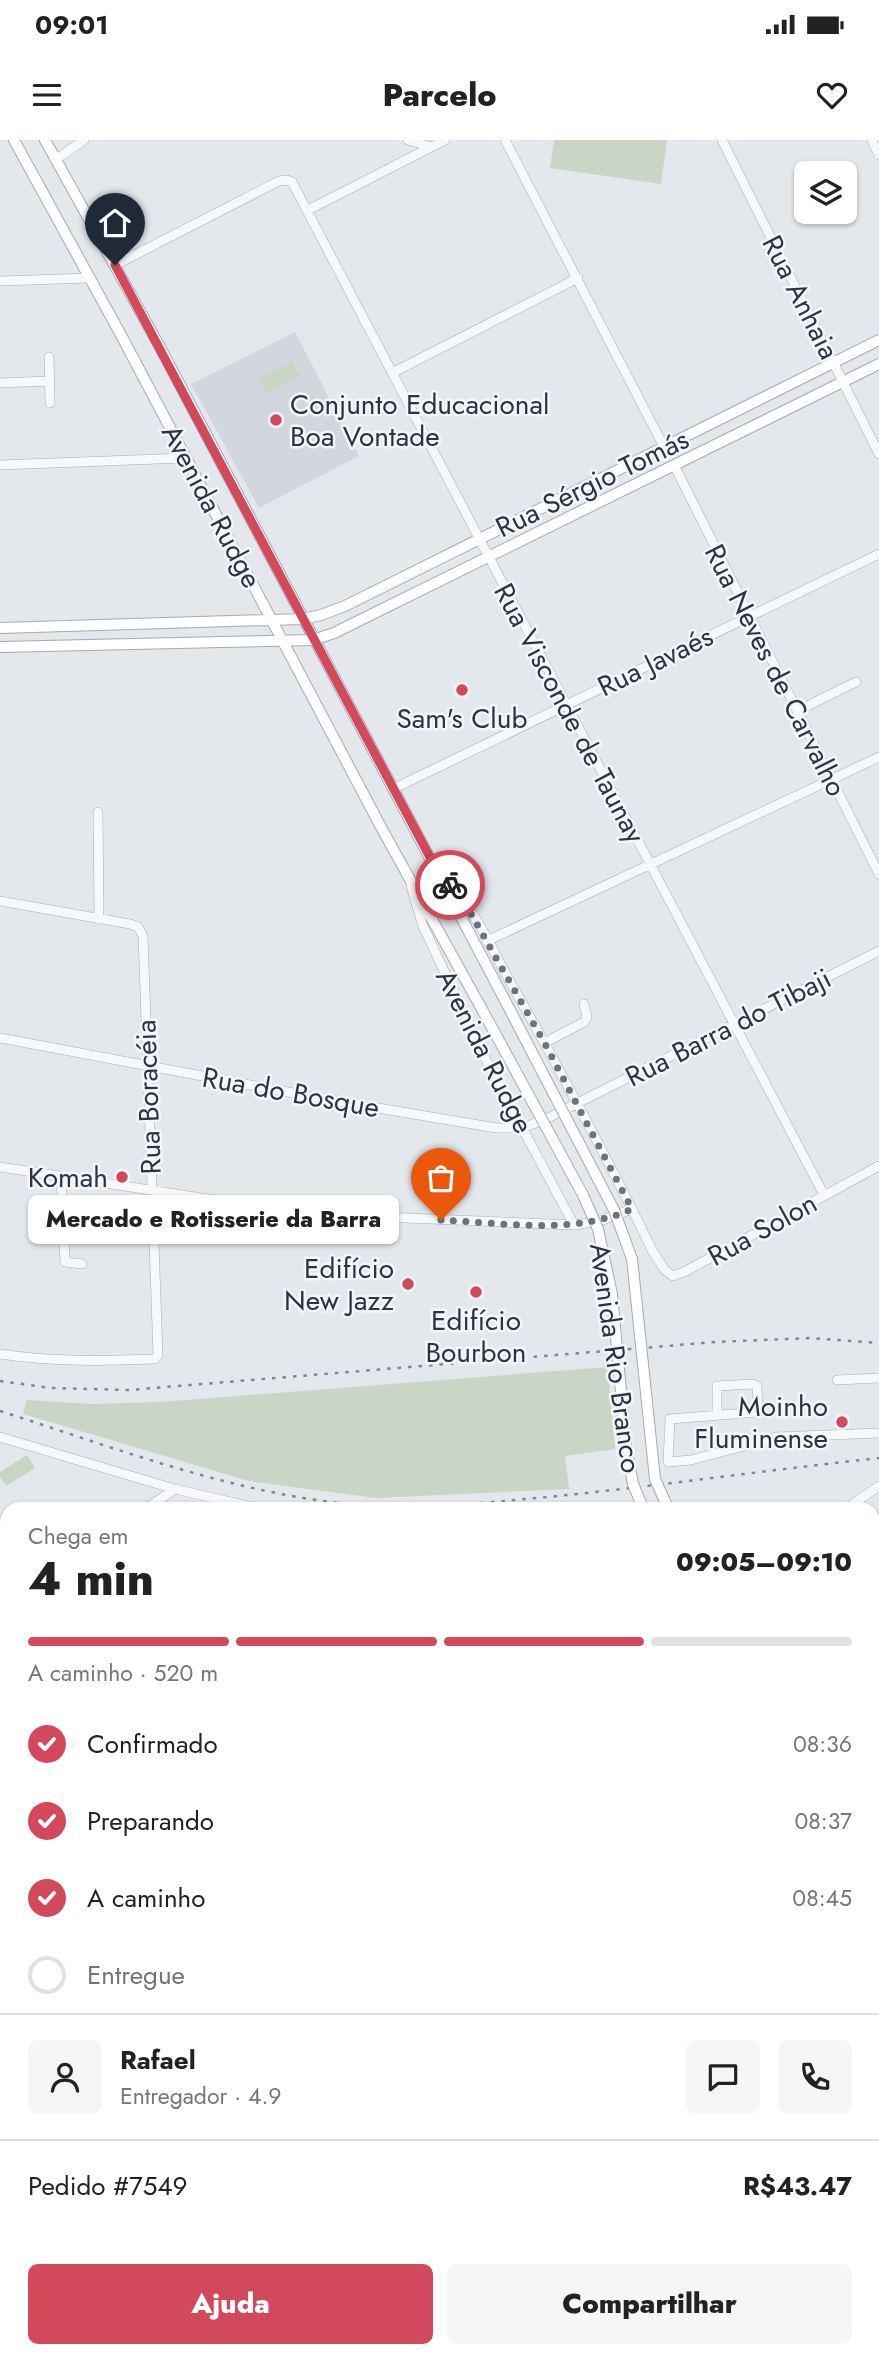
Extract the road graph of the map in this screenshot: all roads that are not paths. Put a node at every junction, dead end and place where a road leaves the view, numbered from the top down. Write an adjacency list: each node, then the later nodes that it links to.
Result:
1 (14, 140): 14 (main road, Avenida Rudge)
2 (45, 140): 11 (main road, Avenida Rudge)
3 (84, 140): 11 (street)
4 (408, 140): 9 (street)
5 (445, 140): 9 (street)
6 (505, 140): 15 (street)
7 (722, 140): 19 (street, Rua Anhaia)
8 (872, 140): 10 (street)
9 (431, 147): 12 (street)
10 (879, 155)
11 (55, 160): 13 (main road, Avenida Rudge)
12 (308, 210): 13 (street, Rua Visconde de Taunay); 21 (street, Rua Visconde de Taunay)
13 (115, 265): 35 (main road, Avenida Rudge)
14 (89, 278): 16 (street); 28 (main road, Avenida Rudge)
15 (578, 278): 21 (street); 26 (street)
16 (0, 281)
17 (879, 340): 19 (main road, Rua Sérgio Tomás)
18 (49, 356): 22 (street)
19 (834, 362): 23 (street, Rua Anhaia); 26 (main road, Rua Sérgio Tomás)
20 (879, 364): 23 (main road, Rua Sérgio Tomás)
21 (392, 373): 31 (street, Rua Visconde de Taunay)
22 (50, 381): 24 (street); 25 (street)
23 (843, 382): 27 (street, Rua Anhaia); 30 (main road, Rua Sérgio Tomás)
24 (0, 383)
25 (50, 403)
26 (664, 447): 31 (main road, Rua Sérgio Tomás)
27 (879, 454)
28 (185, 458): 29 (street); 36 (main road, Avenida Rudge)
29 (0, 465)
30 (674, 465): 33 (main road, Rua Sérgio Tomás); 34 (street, Rua Neves de Carvalho)
31 (479, 539): 33 (street, Rua Visconde de Taunay); 35 (main road, Rua Sérgio Tomás)
32 (879, 554): 34 (street, Rua Javaés)
33 (488, 557): 39 (main road, Rua Sérgio Tomás); 42 (street, Rua Visconde de Taunay)
34 (750, 616): 42 (street, Rua Javaés); 43 (street, Rua Neves de Carvalho)
35 (302, 619): 36 (main road, Rua Sérgio Tomás); 39 (main road, Avenida Rudge)
36 (273, 620): 37 (main road, Rua Sérgio Tomás); 38 (main road, Avenida Rudge)
37 (0, 628)
38 (283, 639): 39 (main road); 40 (main road); 49 (main road, Avenida Rudge)
39 (313, 640): 46 (main road, Avenida Rudge)
40 (0, 647)
41 (856, 682): 43 (street)
42 (566, 704): 46 (street, Rua Javaés); 48 (street, Rua Visconde de Taunay)
43 (797, 711): 45 (street, Rua Neves de Carvalho)
44 (879, 757): 45 (street)
45 (831, 780): 48 (street); 50 (street, Rua Neves de Carvalho)
46 (394, 788): 51 (main road, Avenida Rudge)
47 (98, 812): 53 (street)
48 (651, 865): 54 (street); 59 (street, Rua Visconde de Taunay)
49 (407, 873): 58 (main road, Avenida Rudge); 64 (street, Avenida Rudge)
50 (879, 874)
51 (440, 876): 54 (street, Avenida Rudge); 57 (main road, Avenida Rudge)
52 (0, 901): 53 (street)
53 (99, 919): 62 (street, Rua Boracéia)
54 (488, 941): 61 (street, Avenida Rudge)
55 (879, 951): 59 (street, Rua Barra do Tibaji)
56 (584, 1004): 61 (street)
57 (510, 1010): 85 (main road, Avenida Rio Branco, bridge)
58 (489, 1022): 84 (main road, Avenida Rio Branco, bridge)
59 (734, 1023): 63 (street, Rua Barra do Tibaji); 69 (street, Rua Visconde de Taunay)
60 (0, 1038): 62 (street, Rua do Bosque)
61 (544, 1042): 63 (street, Avenida Rudge)
62 (146, 1066): 64 (street, Rua do Bosque); 68 (street, Rua Boracéia)
63 (577, 1103): 64 (street, Rua do Bosque); 70 (street, Avenida Rudge)
64 (523, 1128): 71 (street, Avenida Rudge)
65 (879, 1166): 69 (street, Rua Solon)
66 (0, 1167): 67 (street)
67 (61, 1176): 68 (street); 73 (street)
68 (150, 1190): 71 (street); 74 (street, Rua Boracéia)
69 (824, 1195): 72 (street, Rua Solon)
70 (632, 1209): 71 (street); 72 (street, Avenida Rudge)
71 (574, 1225)
72 (653, 1252)
73 (82, 1264)
74 (0, 1354)
75 (879, 1378): 76 (street)
76 (837, 1380)
77 (718, 1415): 77 (street); 78 (street)
78 (879, 1433)
79 (0, 1437): 81 (street)
80 (879, 1486): 86 (street)
81 (175, 1489): 82 (street); 83 (street)
82 (156, 1502)
83 (231, 1502)
84 (640, 1502)
85 (665, 1502)
86 (856, 1502)

